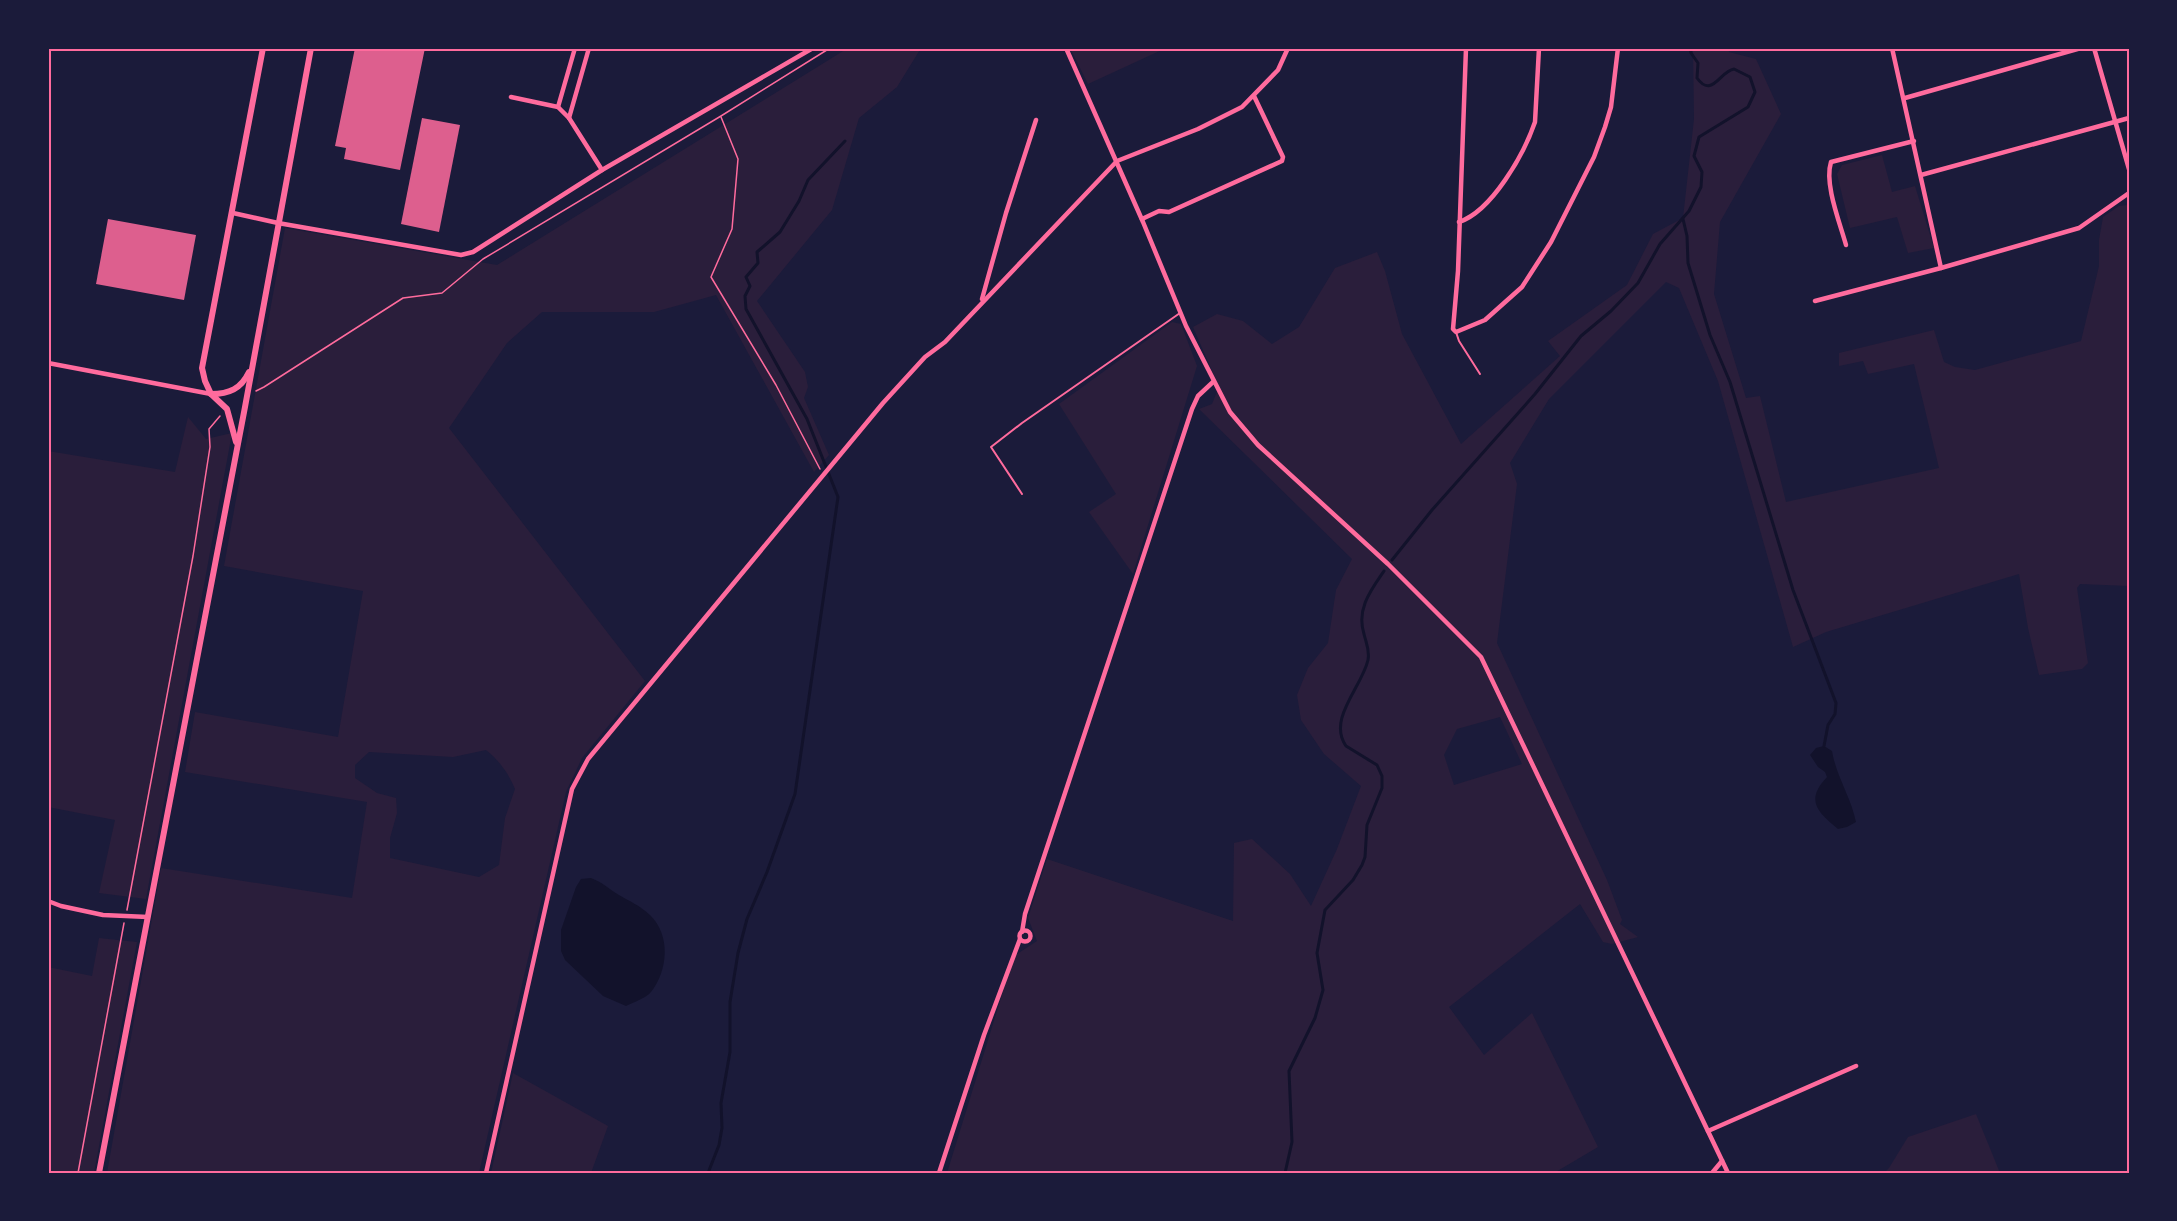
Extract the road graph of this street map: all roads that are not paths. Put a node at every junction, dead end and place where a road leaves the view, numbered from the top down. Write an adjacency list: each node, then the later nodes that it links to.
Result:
1 (263, 48): 28 (street)
2 (311, 48): 31 (street)
3 (575, 48): 17 (street)
4 (589, 48): 18 (street)
5 (813, 48): 25 (street)
6 (1066, 48): 23 (street)
7 (1288, 48): 15 (street)
8 (1466, 48): 30 (street)
9 (1539, 48): 30 (street)
10 (1618, 48): 37 (street)
11 (1892, 48): 16 (street)
12 (2081, 48): 16 (street)
13 (2094, 48): 21 (street)
14 (511, 96): 17 (street)
15 (1254, 96): 23 (street); 29 (street)
16 (1905, 98): 22 (street)
17 (558, 107): 18 (street)
18 (569, 118): 25 (street)
19 (2129, 118): 21 (street)
20 (1036, 120): 34 (street)
21 (2115, 122): 24 (street); 26 (street)
22 (1914, 141): 26 (street); 32 (street)
23 (1117, 161): 29 (street); 34 (street)
24 (2129, 169)
25 (602, 170): 31 (street)
26 (1921, 175): 33 (street)
27 (2129, 194): 33 (street)
28 (233, 213): 31 (street); 42 (street)
29 (1142, 219): 36 (street)
30 (1459, 222): 37 (street)
31 (278, 223): 39 (street)
32 (1846, 245)
33 (1941, 268): 35 (street)
34 (981, 301): 53 (street)
35 (1815, 301)
36 (1180, 313): 41 (street); 44 (lane)
37 (1456, 332): 40 (lane)
38 (48, 363): 42 (street)
39 (254, 363): 42 (street); 43 (street)
40 (1480, 374)
41 (1213, 382): 47 (street); 50 (street)
42 (211, 394): 43 (street)
43 (237, 446): 46 (street)
44 (1022, 494)
45 (48, 901): 46 (street)
46 (148, 917): 52 (street)
47 (1024, 931): 48 (street); 48 (street)
48 (1022, 940): 54 (street)
49 (1856, 1066): 50 (street)
50 (1708, 1131): 51 (street)
51 (1722, 1161): 55 (street); 56 (street)
52 (99, 1173)
53 (486, 1173)
54 (939, 1173)
55 (1712, 1173)
56 (1728, 1173)

